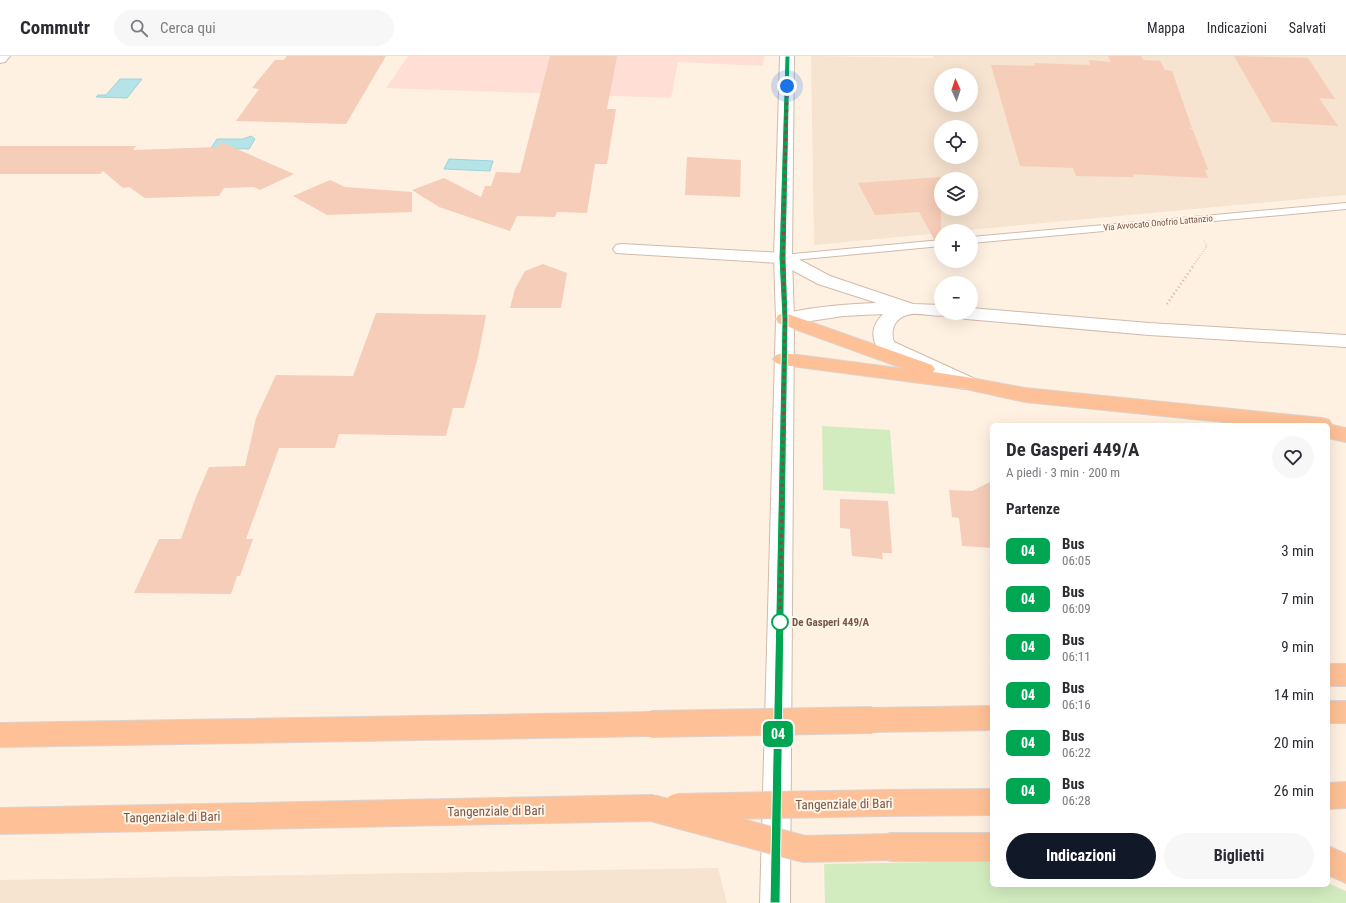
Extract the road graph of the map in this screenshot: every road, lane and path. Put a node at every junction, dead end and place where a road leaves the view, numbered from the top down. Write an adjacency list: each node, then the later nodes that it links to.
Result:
1 (2, 56): 3 (street)
2 (787, 56): 9 (street)
3 (0, 59)
4 (1346, 206): 5 (lane, Via Avvocato Onofrio Lattanzio)
5 (1189, 220): 6 (lane, Via Avvocato Onofrio Lattanzio); 14 (path)
6 (978, 239)
7 (934, 244): 9 (lane)
8 (622, 249): 9 (street)
9 (783, 258): 10 (street); 13 (street)
10 (906, 307): 11 (street); 13 (street); 17 (street)
11 (934, 310)
12 (978, 314): 14 (street)
13 (785, 319): 16 (street); 17 (highway)
14 (1149, 328): 15 (street)
15 (1346, 341)
16 (783, 359): 17 (highway); 37 (street)
17 (966, 383): 18 (highway)
18 (1286, 423)
19 (1330, 426): 20 (highway)
20 (1346, 427)
21 (1330, 431): 22 (highway)
22 (1346, 435)
23 (1330, 675): 24 (highway)
24 (1346, 675)
25 (1330, 712): 26 (highway)
26 (1346, 712)
27 (990, 718): 28 (highway, bridge)
28 (0, 735)
29 (1346, 795): 30 (highway)
30 (1330, 796)
31 (990, 802): 32 (highway, Tangenziale di Bari, bridge)
32 (652, 808): 33 (highway, Tangenziale di Bari); 34 (highway, bridge)
33 (0, 821)
34 (990, 847)
35 (1330, 861): 36 (highway)
36 (1346, 869)
37 (775, 903)

